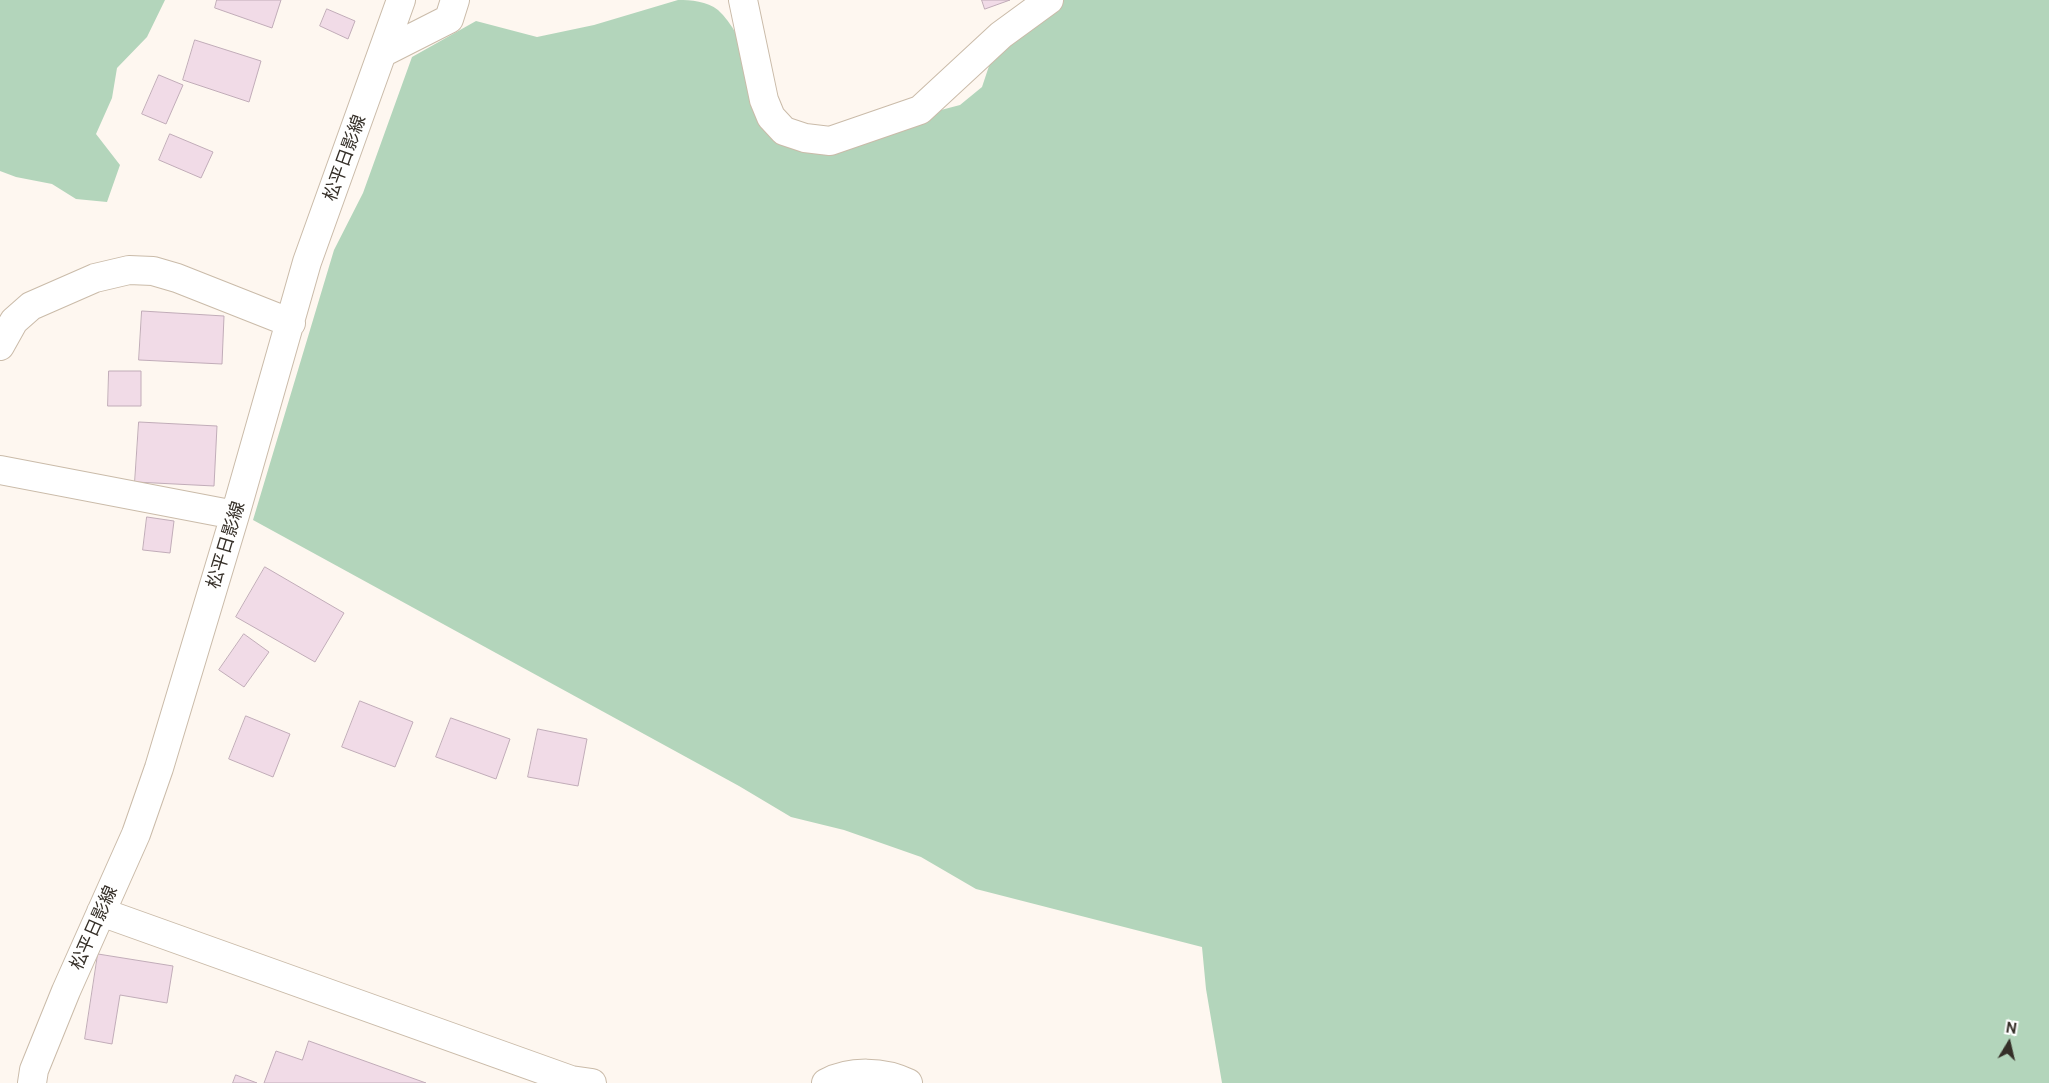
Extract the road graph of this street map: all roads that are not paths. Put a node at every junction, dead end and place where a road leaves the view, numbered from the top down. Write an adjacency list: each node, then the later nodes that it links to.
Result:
1 (401, 0): 5 (street, 松平日影線)
2 (456, 0): 5 (street)
3 (743, 0): 4 (street)
4 (1049, 0)
5 (382, 53): 6 (street, 松平日影線)
6 (291, 323): 7 (street); 9 (street, 松平日影線)
7 (0, 346)
8 (0, 470): 9 (street)
9 (235, 515): 10 (street, 松平日影線)
10 (101, 912): 11 (street, 松平日影線); 12 (street)
11 (32, 1083)
12 (592, 1083)
13 (826, 1083): 14 (street)
14 (908, 1083)

